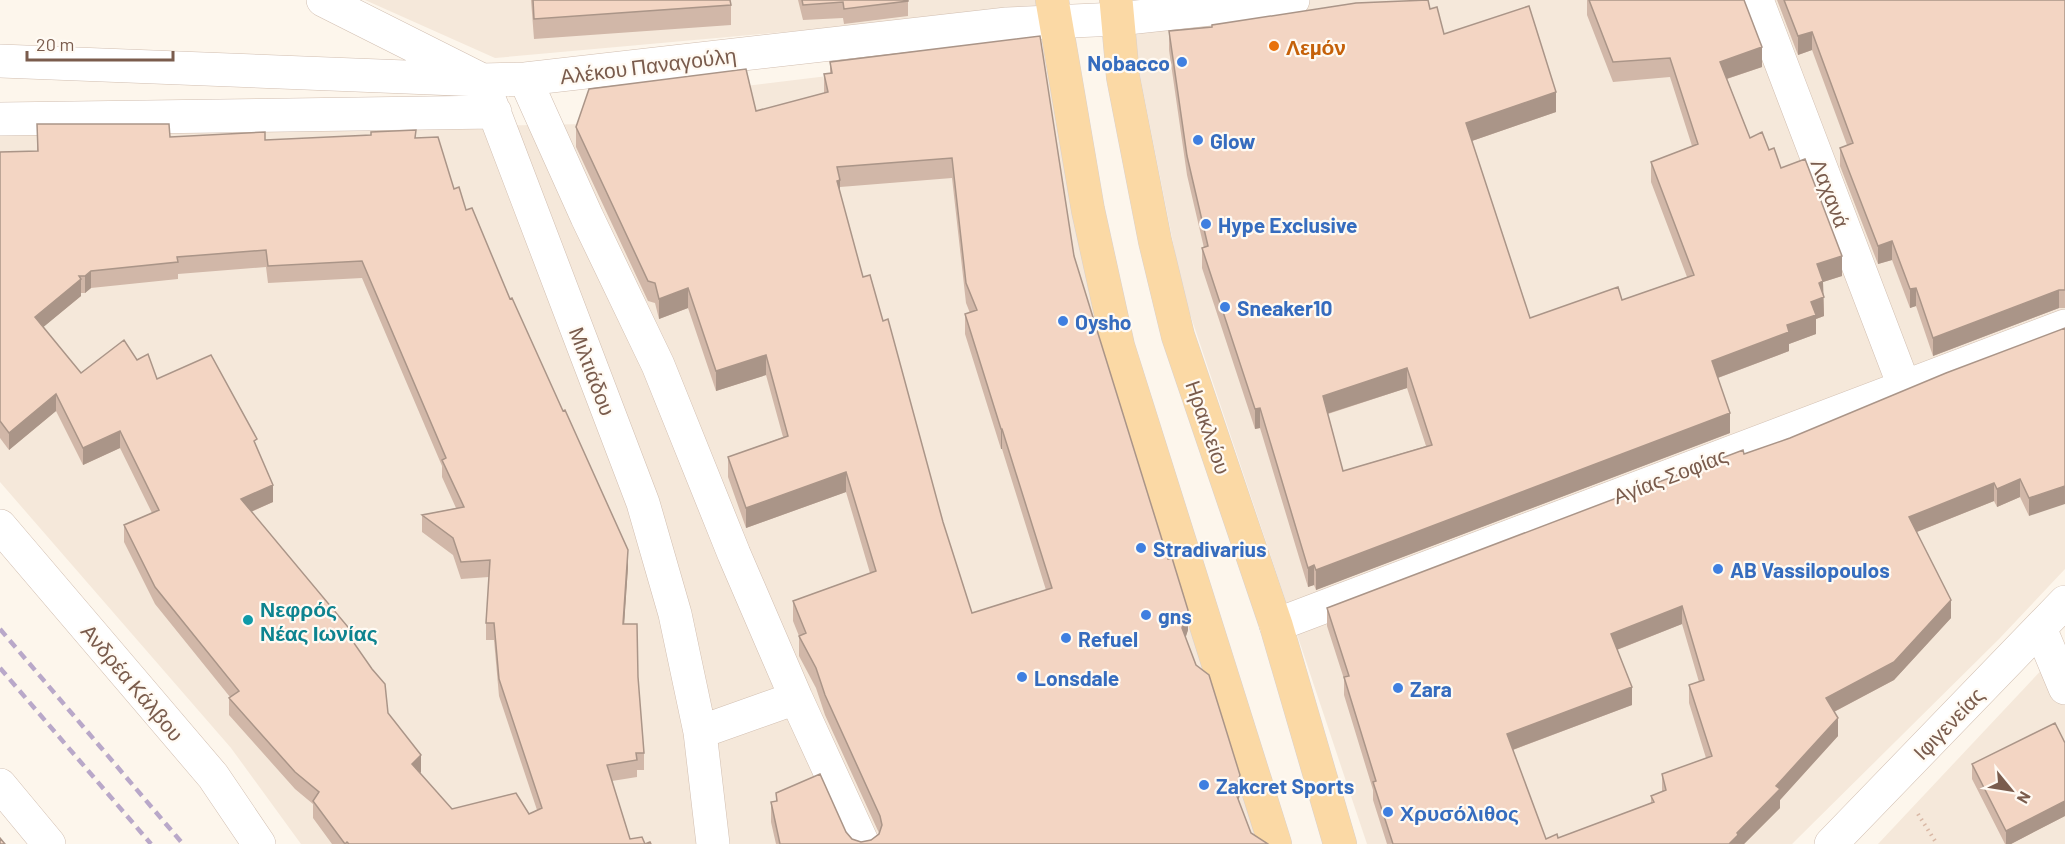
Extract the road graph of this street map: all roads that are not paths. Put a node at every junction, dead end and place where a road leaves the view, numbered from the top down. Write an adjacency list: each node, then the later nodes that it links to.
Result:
1 (323, 0): 8 (street)
2 (1293, 0): 4 (street, Αλέκου Παναγούλη)
3 (1758, 0): 12 (street, Λαχανά)
4 (1117, 9): 5 (street, Αλέκου Παναγούλη); 15 (main road, Ηρακλείου)
5 (1054, 10): 7 (street, Αλέκου Παναγούλη); 25 (main road)
6 (0, 61): 8 (street, Αλέκου Παναγούλη)
7 (525, 79): 8 (street, Αλέκου Παναγούλη); 18 (street)
8 (482, 80): 9 (street, Μιλτιάδου)
9 (495, 112): 10 (street); 19 (street, Μιλτιάδου)
10 (0, 119)
11 (2065, 326): 12 (street, Αγίας Σοφίας)
12 (1904, 386): 15 (street, Αγίας Σοφίας)
13 (0, 526): 22 (street, Ανδρέα Κάλβου)
14 (2065, 602): 16 (street, Ιφιγενείας)
15 (1276, 625): 26 (main road, Ηρακλείου)
16 (2040, 628): 17 (street); 27 (street, Ιφιγενείας)
17 (2065, 688)
18 (796, 698): 19 (street); 24 (street)
19 (700, 732): 23 (street, Μιλτιάδου)
20 (0, 785): 21 (street)
21 (49, 844)
22 (259, 844)
23 (713, 844)
24 (863, 844)
25 (1275, 844)
26 (1340, 844)
27 (1831, 844)

